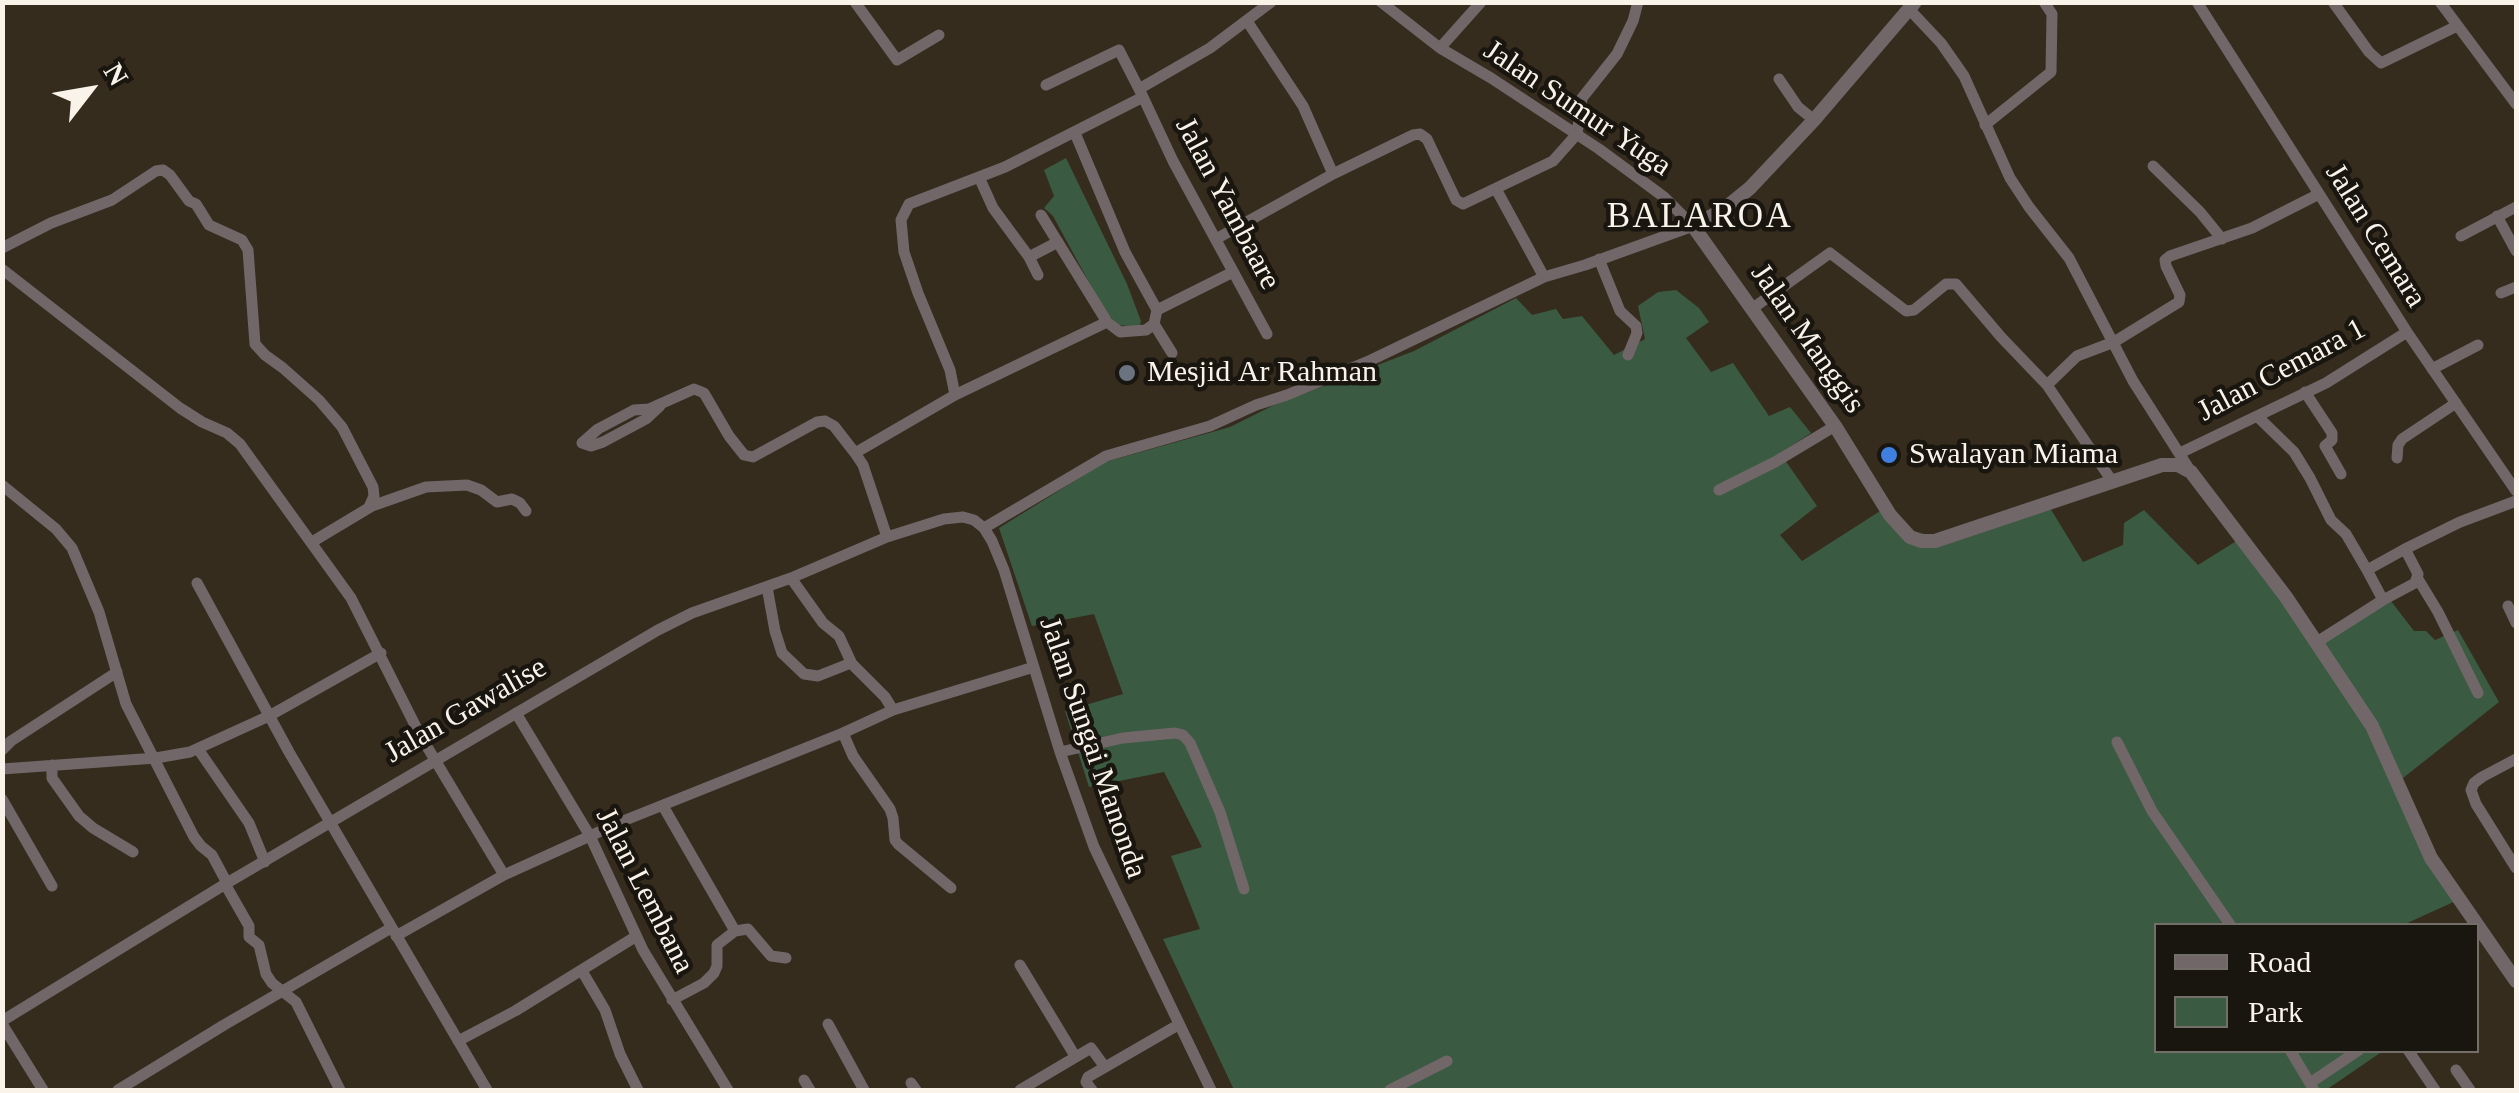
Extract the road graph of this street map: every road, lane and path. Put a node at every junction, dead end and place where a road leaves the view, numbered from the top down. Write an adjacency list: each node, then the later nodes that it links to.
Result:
1 (855, 2): 13 (street)
2 (1271, 2): 11 (street)
3 (1381, 2): 14 (street, Jalan Sumur Yuga)
4 (1481, 2): 14 (street)
5 (1638, 2): 22 (street)
6 (2044, 2): 20 (street)
7 (2198, 2): 27 (street, Jalan Cemara)
8 (2333, 2): 12 (street)
9 (2440, 2): 12 (street)
10 (1912, 6): 19 (street); 20 (street)
11 (1247, 21): 17 (street); 24 (street)
12 (2457, 26): 18 (street)
13 (939, 34)
14 (1440, 48): 22 (street, Jalan Sumur Yuga)
15 (1779, 79): 19 (street)
16 (1046, 85): 17 (street, Jalan Yambaare)
17 (1141, 93): 21 (street); 33 (street, Jalan Yambaare)
18 (2516, 104)
19 (1814, 120): 31 (street)
20 (1986, 125): 52 (street)
21 (1075, 133): 25 (street); 47 (street)
22 (1577, 134): 26 (street); 31 (street, Jalan Sumur Yuga)
23 (2153, 166): 34 (street)
24 (1333, 174): 26 (street); 33 (street)
25 (979, 177): 38 (street); 59 (street)
26 (1496, 188): 43 (street)
27 (2320, 194): 34 (street); 50 (street, Jalan Cemara)
28 (2516, 207): 30 (street)
29 (1041, 214): 35 (street)
30 (2496, 216): 32 (street); 37 (street)
31 (1693, 226): 39 (street); 46 (street, Jalan Manggis)
32 (2461, 236)
33 (1216, 238): 41 (street, Jalan Yambaare)
34 (2222, 239): 52 (street)
35 (1058, 242): 38 (street); 48 (street)
36 (2, 248): 74 (street)
37 (2516, 251)
38 (1029, 257): 42 (street)
39 (1599, 260): 43 (street); 55 (street)
40 (2, 269): 78 (street)
41 (1233, 272): 47 (street); 51 (street, Jalan Yambaare)
42 (1038, 275)
43 (1544, 277): 76 (street)
44 (2516, 286): 45 (street)
45 (2500, 292)
46 (1753, 308): 57 (street); 63 (street, Jalan Manggis)
47 (1156, 310): 49 (street)
48 (1107, 322): 49 (street); 59 (street)
49 (1154, 324): 54 (street)
50 (2407, 332): 56 (street, Jalan Cemara); 58 (street, Jalan Cemara 1)
51 (1267, 334)
52 (2114, 342): 57 (street); 65 (street)
53 (2478, 345): 56 (street)
54 (1172, 353)
55 (1628, 355)
56 (2432, 369): 60 (street, Jalan Cemara)
57 (2047, 385): 69 (street)
58 (2306, 392): 62 (street, Jalan Cemara 1); 68 (street)
59 (955, 394): 64 (street)
60 (2456, 403): 66 (street); 72 (street, Jalan Cemara)
61 (663, 404): 61 (street); 64 (street)
62 (2257, 416): 65 (street, Jalan Cemara 1); 80 (street)
63 (1836, 426): 69 (street, Jalan Manggis); 71 (street)
64 (856, 453): 77 (street)
65 (2180, 453): 67 (street)
66 (2397, 458)
67 (2191, 472): 69 (street, Jalan Manggis); 88 (street)
68 (2341, 474)
69 (2112, 481)
70 (2, 485): 92 (street)
71 (1719, 490)
72 (2516, 491)
73 (2516, 501): 79 (street)
74 (369, 507): 75 (street); 78 (street)
75 (526, 511)
76 (984, 528): 77 (street, Jalan Gawalise); 91 (street, Jalan Sungai Manonda)
77 (887, 537): 81 (street, Jalan Gawalise)
78 (312, 542): 89 (street)
79 (2405, 549): 80 (street); 82 (street)
80 (2367, 570): 85 (street)
81 (791, 578): 84 (street, Jalan Gawalise); 90 (street)
82 (2418, 579): 85 (street); 93 (street)
83 (197, 584): 96 (street)
84 (766, 587): 90 (street); 95 (street, Jalan Gawalise)
85 (2383, 600): 88 (street)
86 (2508, 606): 87 (street)
87 (2516, 622)
88 (2317, 642): 120 (street)
89 (381, 653): 96 (street); 104 (street)
90 (851, 663): 94 (street)
91 (1034, 667): 94 (street); 101 (street, Jalan Sungai Manonda)
92 (116, 672): 100 (street); 102 (street)
93 (2478, 693)
94 (893, 710): 97 (street)
95 (516, 713): 104 (street, Jalan Gawalise); 110 (street, Jalan Lembana)
96 (268, 716): 99 (street); 109 (street)
97 (843, 733): 108 (street); 117 (street)
98 (2117, 742): 119 (street)
99 (198, 749): 102 (street); 112 (street)
100 (2, 750)
101 (1060, 752): 118 (street); 133 (street, Jalan Sungai Manonda)
102 (152, 758): 105 (street); 115 (street)
103 (2516, 759): 113 (street)
104 (434, 760): 109 (street, Jalan Gawalise); 114 (street)
105 (52, 766): 106 (street); 111 (street)
106 (2, 769)
107 (2, 799): 116 (street)
108 (663, 806): 110 (street); 122 (street)
109 (330, 823): 112 (street, Jalan Gawalise); 123 (street)
110 (590, 836): 114 (street); 124 (street, Jalan Lembana)
111 (133, 852)
112 (265, 862): 115 (street, Jalan Gawalise)
113 (2516, 868)
114 (504, 875): 123 (street)
115 (226, 884): 129 (street); 131 (street, Jalan Gawalise)
116 (52, 886)
117 (951, 888)
118 (1244, 889)
119 (2229, 923)
120 (2476, 923)
121 (2479, 928): 128 (street)
122 (735, 931): 125 (street); 130 (street)
123 (394, 932): 129 (street); 134 (street)
124 (635, 936): 127 (street); 130 (street, Jalan Lembana)
125 (786, 958)
126 (1020, 965): 138 (street)
127 (582, 970): 134 (street); 147 (street)
128 (2516, 982)
129 (284, 992): 144 (street); 145 (street)
130 (672, 1000): 148 (street, Jalan Lembana)
131 (2, 1022): 143 (street)
132 (828, 1024): 149 (street)
133 (1178, 1024): 140 (street); 152 (street, Jalan Sungai Manonda)
134 (458, 1041): 146 (street)
135 (2292, 1053): 142 (street)
136 (2354, 1053): 142 (street)
137 (2410, 1053): 154 (street)
138 (1075, 1056): 140 (street); 150 (street)
139 (1447, 1061): 153 (street)
140 (1105, 1067): 151 (street)
141 (2456, 1070): 155 (street)
142 (2312, 1087)
143 (43, 1090)
144 (118, 1090)
145 (340, 1090)
146 (487, 1090)
147 (638, 1090)
148 (728, 1090)
149 (864, 1090)
150 (1020, 1090)
151 (1092, 1090)
152 (1211, 1090)
153 (1390, 1090)
154 (2435, 1090)
155 (2470, 1090)

